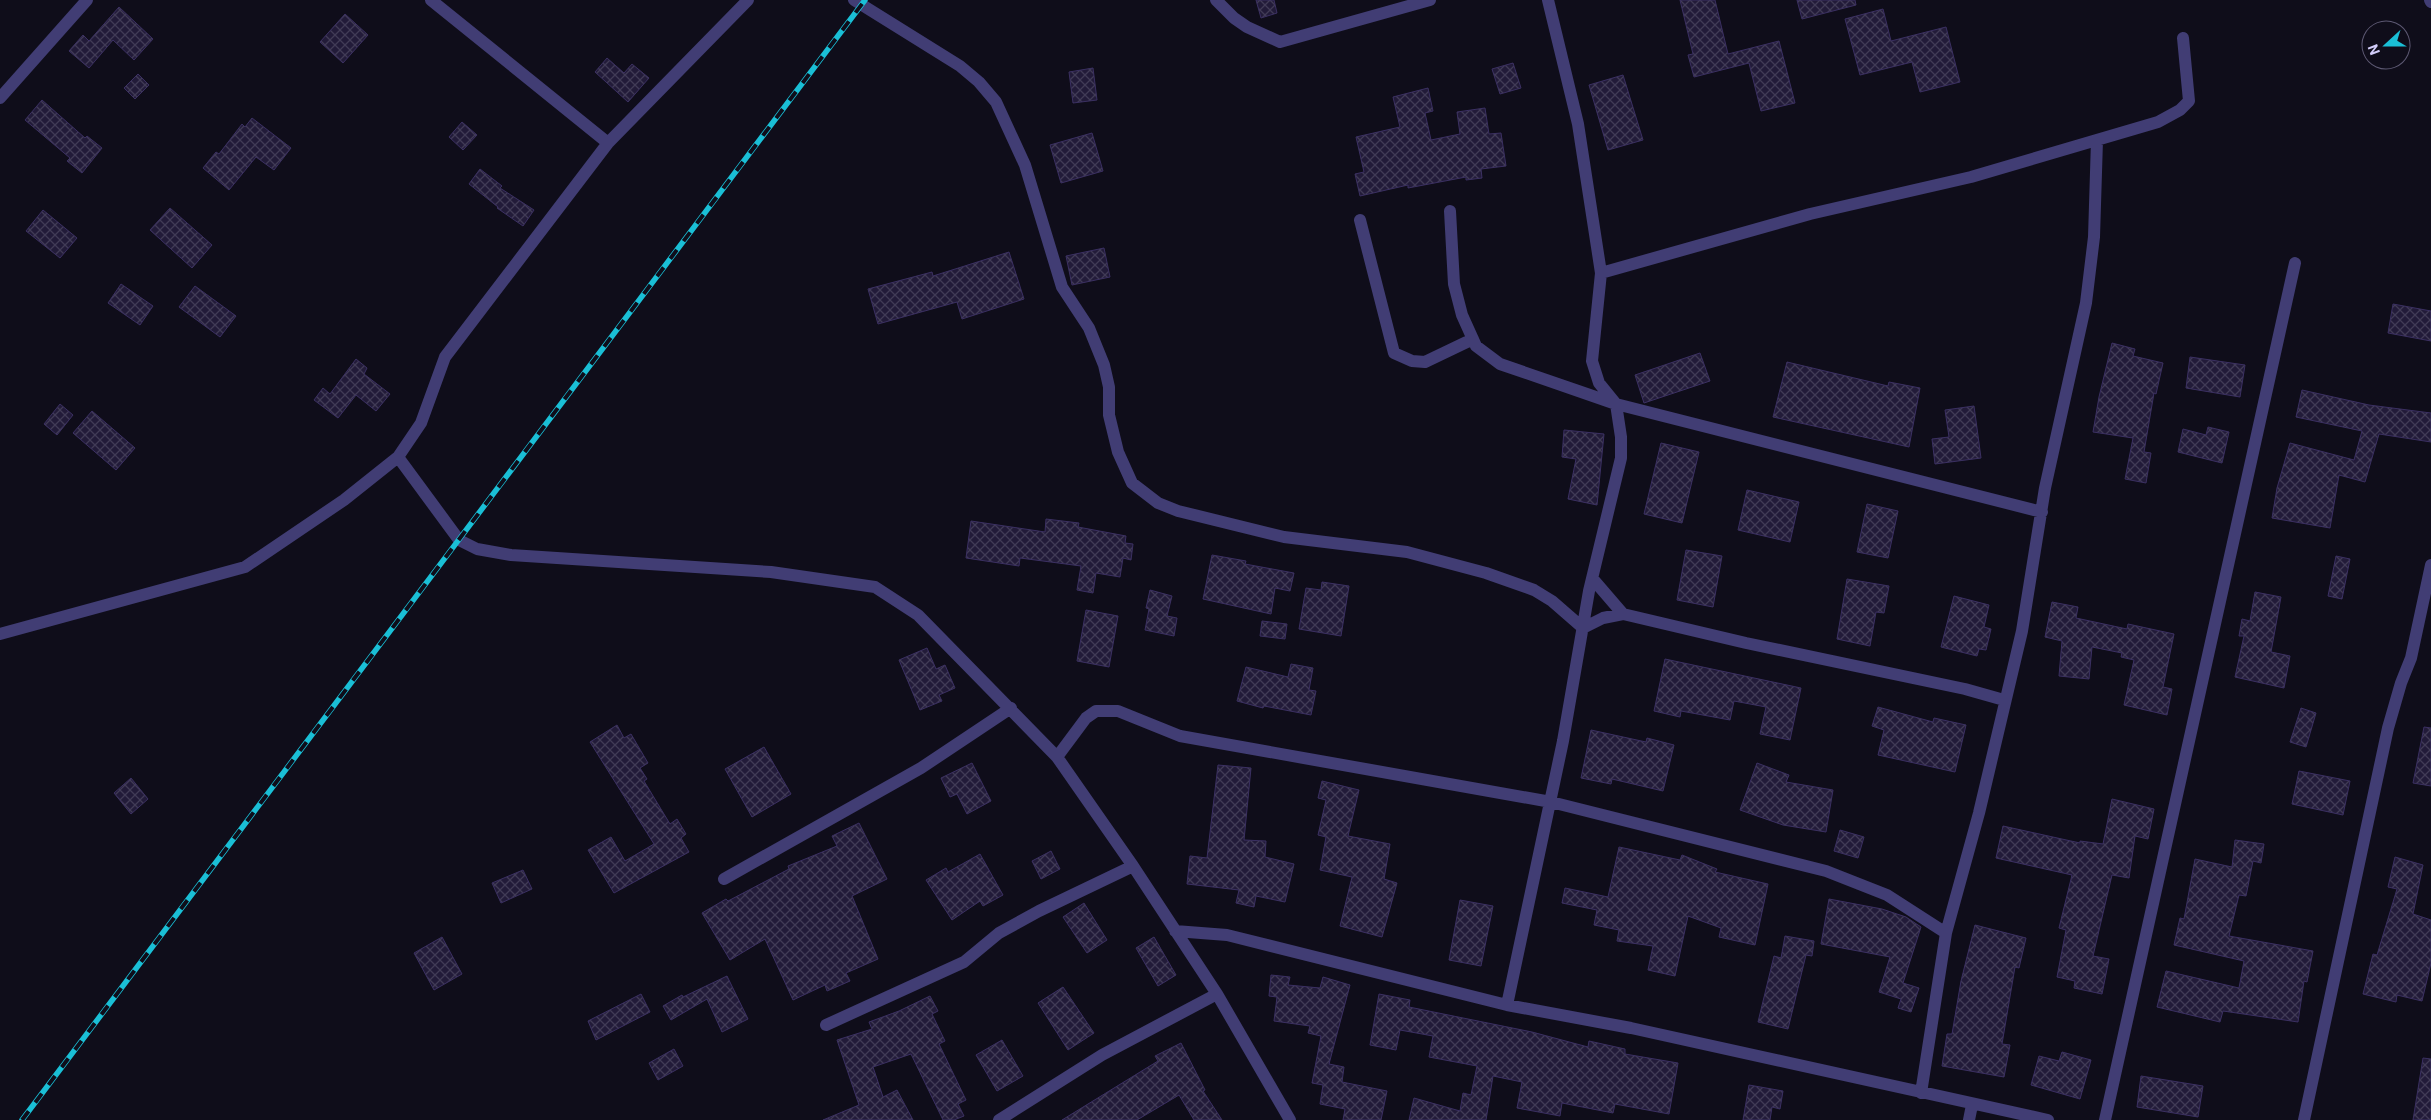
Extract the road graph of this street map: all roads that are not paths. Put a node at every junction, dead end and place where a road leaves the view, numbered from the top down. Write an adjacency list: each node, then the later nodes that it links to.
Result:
1 (87, 0): 9 (street)
2 (430, 0): 11 (street)
3 (748, 0): 11 (street)
4 (854, 0): 23 (street)
5 (1216, 0): 6 (street)
6 (1430, 0)
7 (1548, 0): 15 (street)
8 (2184, 38): 10 (street)
9 (0, 98)
10 (2097, 140): 15 (street); 19 (street)
11 (608, 143): 18 (street)
12 (1450, 211): 16 (street)
13 (1360, 220): 16 (street)
14 (2295, 263): 42 (street)
15 (1601, 273): 17 (street)
16 (1473, 339): 17 (street)
17 (1616, 404): 19 (street); 21 (street)
18 (398, 457): 24 (street); 26 (street)
19 (2042, 512): 25 (street)
20 (2431, 565): 43 (street)
21 (1592, 578): 22 (street); 23 (street)
22 (1623, 614): 23 (street); 25 (street)
23 (1583, 628): 28 (street)
24 (0, 634)
25 (2004, 700): 32 (street)
26 (1011, 708): 27 (street); 30 (street)
27 (1058, 757): 28 (street); 29 (street)
28 (1551, 802): 32 (street); 34 (street)
29 (1133, 866): 31 (street); 35 (street)
30 (724, 880)
31 (1175, 931): 33 (street); 34 (street)
32 (1946, 932): 36 (street)
33 (1218, 994): 38 (street); 39 (street)
34 (1507, 1006): 36 (street)
35 (826, 1025)
36 (1921, 1093): 37 (street)
37 (1972, 1105): 40 (street); 41 (street)
38 (1000, 1120)
39 (1290, 1120)
40 (1969, 1120)
41 (2048, 1120)
42 (2105, 1120)
43 (2304, 1120)

